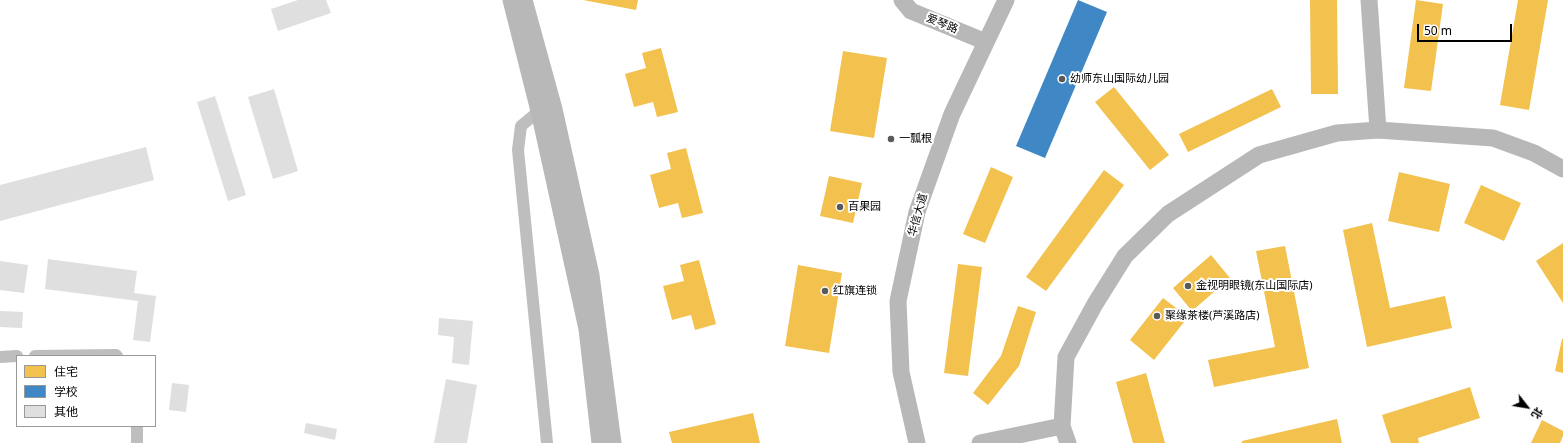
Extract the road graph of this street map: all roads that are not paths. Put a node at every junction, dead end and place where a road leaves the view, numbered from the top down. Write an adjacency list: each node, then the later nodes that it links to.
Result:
1 (511, 0): 7 (street)
2 (524, 0): 19 (street)
3 (902, 0): 6 (street, 爱琴路)
4 (1006, 0): 6 (street, 华信大道)
5 (1369, 0): 8 (street)
6 (986, 42): 20 (street, 华信大道)
7 (539, 110): 17 (street); 18 (street)
8 (1378, 130): 9 (street); 14 (street)
9 (1563, 169)
10 (76, 355): 11 (street)
11 (116, 355)
12 (16, 356): 13 (street)
13 (0, 357)
14 (1062, 426): 21 (street); 22 (street)
15 (137, 427): 16 (street)
16 (137, 443)
17 (547, 443)
18 (600, 443)
19 (614, 443)
20 (917, 443)
21 (980, 443)
22 (1068, 443)

